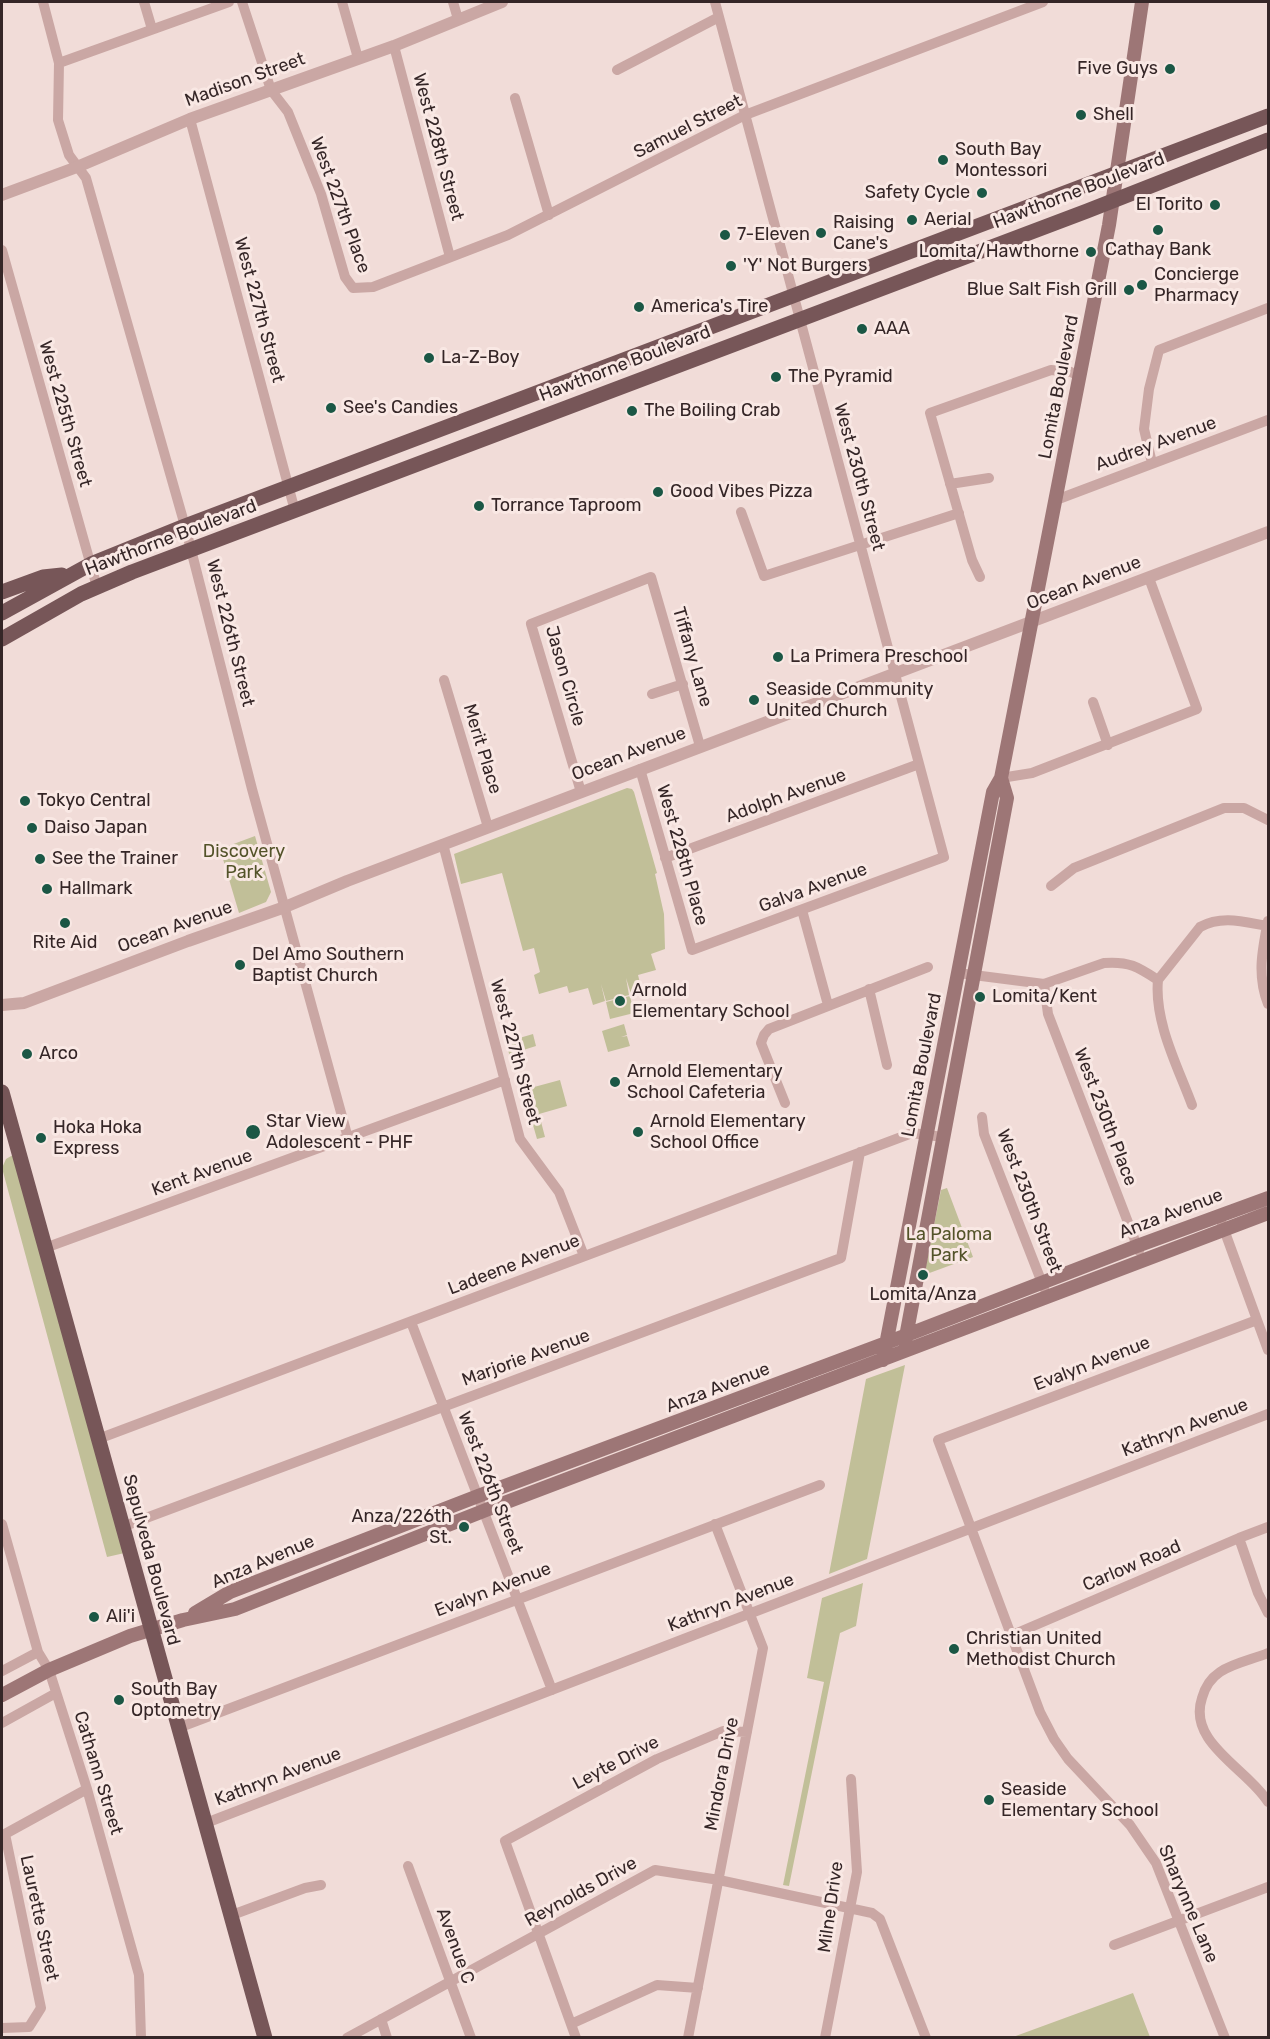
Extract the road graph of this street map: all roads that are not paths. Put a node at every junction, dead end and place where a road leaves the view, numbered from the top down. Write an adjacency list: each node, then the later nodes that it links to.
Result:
1 (43, 2): 16 (street, West 226th Street)
2 (144, 2): 13 (street)
3 (229, 2): 13 (street)
4 (242, 2): 18 (street, West 227th Place)
5 (342, 2): 15 (street)
6 (453, 2): 12 (street)
7 (502, 2): 12 (street, Madison Street)
8 (715, 2): 11 (street, West 230th Street)
9 (1043, 2): 20 (street, Samuel Street)
10 (1142, 2): 25 (main road, Lomita Boulevard)
11 (719, 17): 17 (street); 20 (street, West 230th Street)
12 (458, 19): 14 (street, Madison Street)
13 (152, 29): 16 (street)
14 (394, 46): 15 (street, Madison Street); 30 (street, West 228th Street)
15 (358, 58): 18 (street, Madison Street)
16 (59, 63): 24 (street, West 226th Street)
17 (617, 70)
18 (270, 90): 22 (street, Madison Street); 31 (street, West 227th Place)
19 (515, 98): 28 (street)
20 (745, 115): 28 (street, Samuel Street); 32 (street, West 230th Street)
21 (1269, 116): 25 (main road, Hawthorne Boulevard)
22 (190, 119): 24 (street, Madison Street); 40 (street, West 227th Street)
23 (1269, 140): 27 (main road, Hawthorne Boulevard)
24 (77, 167): 26 (street, Madison Street); 45 (street, West 226th Street)
25 (1118, 173): 27 (main road, Lomita Boulevard); 32 (main road, Hawthorne Boulevard)
26 (2, 195)
27 (1113, 200): 34 (main road, Hawthorne Boulevard); 35 (main road, Lomita Boulevard)
28 (549, 215): 30 (street, Samuel Street)
29 (2, 250): 49 (street, West 225th Street)
30 (450, 257): 31 (street, Samuel Street)
31 (353, 288)
32 (793, 295): 34 (street, West 230th Street); 40 (main road, Hawthorne Boulevard)
33 (1269, 308): 37 (street)
34 (800, 319): 42 (main road, Hawthorne Boulevard); 47 (street, West 230th Street)
35 (1080, 377): 39 (street); 41 (main road, Lomita Boulevard)
36 (1269, 420): 37 (street, Audrey Avenue)
37 (1152, 463): 41 (street, Audrey Avenue)
38 (990, 478): 39 (street)
39 (950, 484): 44 (street)
40 (289, 488): 42 (street, West 227th Street); 45 (main road, Hawthorne Boulevard)
41 (1056, 500): 57 (main road, Lomita Boulevard)
42 (295, 511): 48 (main road, Hawthorne Boulevard)
43 (741, 512): 47 (street)
44 (959, 513): 47 (street); 52 (street)
45 (185, 526): 48 (street, West 226th Street); 49 (main road, Hawthorne Boulevard)
46 (1269, 532): 53 (street, Ocean Avenue)
47 (861, 544): 59 (street, West 230th Street)
48 (192, 549): 54 (main road, Hawthorne Boulevard); 76 (street, West 226th Street)
49 (91, 564): 50 (main road, Hawthorne Boulevard); 54 (street, West 225th Street)
50 (71, 574): 55 (main road); 56 (main road, Hawthorne Boulevard)
51 (651, 577): 61 (street, Tiffany Lane); 69 (street, Jason Circle)
52 (980, 577)
53 (1149, 578): 57 (street, Ocean Avenue); 64 (street)
54 (97, 586): 58 (main road, Hawthorne Boulevard)
55 (2, 592)
56 (2, 613)
57 (1032, 622): 59 (street, Ocean Avenue); 68 (main road, Lomita Boulevard)
58 (2, 639)
59 (894, 673): 65 (street, Ocean Avenue); 66 (street, West 230th Street)
60 (444, 680): 71 (street, Merit Place)
61 (683, 684): 62 (street); 65 (street, Tiffany Lane)
62 (652, 694)
63 (1093, 702): 64 (street)
64 (1108, 745): 68 (street)
65 (700, 746): 67 (street, Ocean Avenue)
66 (919, 764): 73 (street, West 230th Street); 74 (street, Adolph Avenue)
67 (640, 769): 69 (street, Ocean Avenue); 74 (street, West 228th Place)
68 (1001, 778): 81 (main road, Lomita Boulevard); 82 (main road, Lomita Boulevard)
69 (581, 792): 71 (street, Ocean Avenue)
70 (1269, 820): 75 (street)
71 (488, 827): 72 (street, Ocean Avenue)
72 (443, 844): 76 (street, Ocean Avenue); 90 (street, West 227th Street)
73 (944, 857): 77 (street, Galva Avenue)
74 (665, 858): 79 (street, West 228th Place)
75 (1051, 886)
76 (285, 907): 87 (street, Ocean Avenue); 97 (street, West 226th Street)
77 (802, 910): 79 (street, Galva Avenue); 88 (street)
78 (1268, 923): 83 (street); 86 (street)
79 (692, 950)
80 (928, 967): 85 (street)
81 (958, 973): 82 (street); 95 (main road, Lomita Boulevard)
82 (975, 975): 84 (street); 96 (main road, Lomita Boulevard)
83 (1158, 980): 84 (street); 93 (street)
84 (1044, 984): 103 (street, West 230th Place)
85 (869, 989): 88 (street); 89 (street)
86 (1269, 1004)
87 (2, 1005)
88 (828, 1005): 92 (street)
89 (887, 1065)
90 (506, 1080): 97 (street, Kent Avenue); 105 (street, West 227th Street)
91 (2, 1092): 104 (main road, Sepulveda Boulevard)
92 (785, 1103)
93 (1192, 1105)
94 (982, 1117): 107 (street, West 230th Street)
95 (926, 1135): 96 (street, Ladeene Avenue); 98 (street, Ladeene Avenue); 112 (main road, Lomita Boulevard)
96 (943, 1137): 111 (main road, Lomita Boulevard)
97 (348, 1138): 104 (street, Kent Avenue)
98 (860, 1152): 105 (street, Ladeene Avenue); 116 (street, Marjorie Avenue)
99 (1269, 1198): 101 (main road, Anza Avenue)
100 (1269, 1213): 102 (main road, Anza Avenue)
101 (1219, 1215): 102 (street); 103 (main road, Anza Avenue)
102 (1224, 1229): 106 (main road, Anza Avenue); 109 (street)
103 (1137, 1246): 106 (street, West 230th Place); 107 (main road, Anza Avenue)
104 (45, 1248): 118 (main road, Sepulveda Boulevard)
105 (584, 1256): 110 (street, Ladeene Avenue)
106 (1143, 1260): 108 (main road, Anza Avenue)
107 (1042, 1283): 108 (street, West 230th Street); 111 (main road, Anza Avenue)
108 (1047, 1297): 114 (main road, Anza Avenue)
109 (1257, 1320): 113 (street); 119 (street, Evalyn Avenue)
110 (411, 1322): 116 (street, West 226th Street); 118 (street, Ladeene Avenue)
111 (907, 1335): 112 (main road, Anza Avenue); 114 (main road, Lomita Boulevard)
112 (886, 1343): 115 (main road, Lomita Boulevard); 121 (main road, Anza Avenue)
113 (1269, 1350)
114 (903, 1352): 115 (main road, Anza Avenue)
115 (883, 1360): 122 (main road, Anza Avenue)
116 (443, 1406): 121 (street, West 226th Street); 125 (street, Marjorie Avenue)
117 (1269, 1414): 127 (street, Kathryn Avenue)
118 (98, 1439): 125 (main road, Sepulveda Boulevard)
119 (938, 1440): 127 (street, Sharynne Lane)
120 (820, 1485): 124 (street, Evalyn Avenue)
121 (478, 1497): 122 (street, West 226th Street); 133 (main road, Anza Avenue)
122 (483, 1511): 130 (street, West 226th Street); 133 (main road, Anza Avenue)
123 (2, 1524): 129 (street, Cathann Street)
124 (715, 1524): 130 (street, Evalyn Avenue); 132 (street, Mindora Drive)
125 (122, 1527): 134 (main road, Sepulveda Boulevard)
126 (1269, 1527): 128 (street, Carlow Road)
127 (971, 1528): 132 (street, Kathryn Avenue); 135 (street, Sharynne Lane)
128 (1239, 1538): 131 (street); 135 (street, Carlow Road)
129 (6, 1560): 136 (street, Cathann Street)
130 (517, 1599): 140 (street, West 226th Street); 144 (street, Evalyn Avenue)
131 (1269, 1613)
132 (749, 1614): 140 (street, Kathryn Avenue); 145 (street, Mindora Drive)
133 (183, 1620): 134 (main road, Anza Avenue)
134 (150, 1630): 138 (main road, Anza Avenue); 144 (main road, Sepulveda Boulevard)
135 (1010, 1636): 156 (street, Sharynne Lane)
136 (38, 1652): 138 (street, Cathann Street); 139 (street)
137 (1269, 1653): 148 (street)
138 (49, 1670): 141 (street, Cathann Street); 142 (main road, Anza Avenue)
139 (2, 1671)
140 (552, 1690): 149 (street, Kathryn Avenue)
141 (56, 1693): 143 (street); 147 (street, Cathann Street)
142 (2, 1695)
143 (2, 1723)
144 (178, 1728): 149 (main road, Sepulveda Boulevard)
145 (747, 1732): 151 (street, Mindora Drive); 157 (street, Leyte Drive)
146 (851, 1779): 154 (street, Milne Drive)
147 (87, 1789): 163 (street, Laurette Street); 164 (street, Cathann Street)
148 (1269, 1802)
149 (206, 1823): 155 (main road, Sepulveda Boulevard)
150 (408, 1866): 159 (street, Avenue C)
151 (719, 1880): 154 (street, Reynolds Drive); 157 (street, Reynolds Drive); 160 (street, Mindora Drive)
152 (321, 1886): 155 (street)
153 (1269, 1887): 156 (street)
154 (850, 1908): 171 (street, Milne Drive); 172 (street, Reynolds Drive)
155 (232, 1916): 165 (main road, Sepulveda Boulevard)
156 (1180, 1921): 158 (street); 173 (street, Sharynne Lane)
157 (538, 1933): 159 (street, Reynolds Drive); 162 (street)
158 (1114, 1945)
159 (450, 1981): 161 (street, Reynolds Drive); 168 (street, Avenue C)
160 (698, 1988): 162 (street); 170 (street, Mindora Drive)
161 (381, 2019): 166 (street, Reynolds Drive); 167 (street)
162 (571, 2024): 169 (street)
163 (2, 2028)
164 (141, 2037)
165 (265, 2037)
166 (347, 2037)
167 (387, 2037)
168 (471, 2037)
169 (576, 2037)
170 (688, 2037)
171 (825, 2037)
172 (926, 2037)
173 (1225, 2037)

